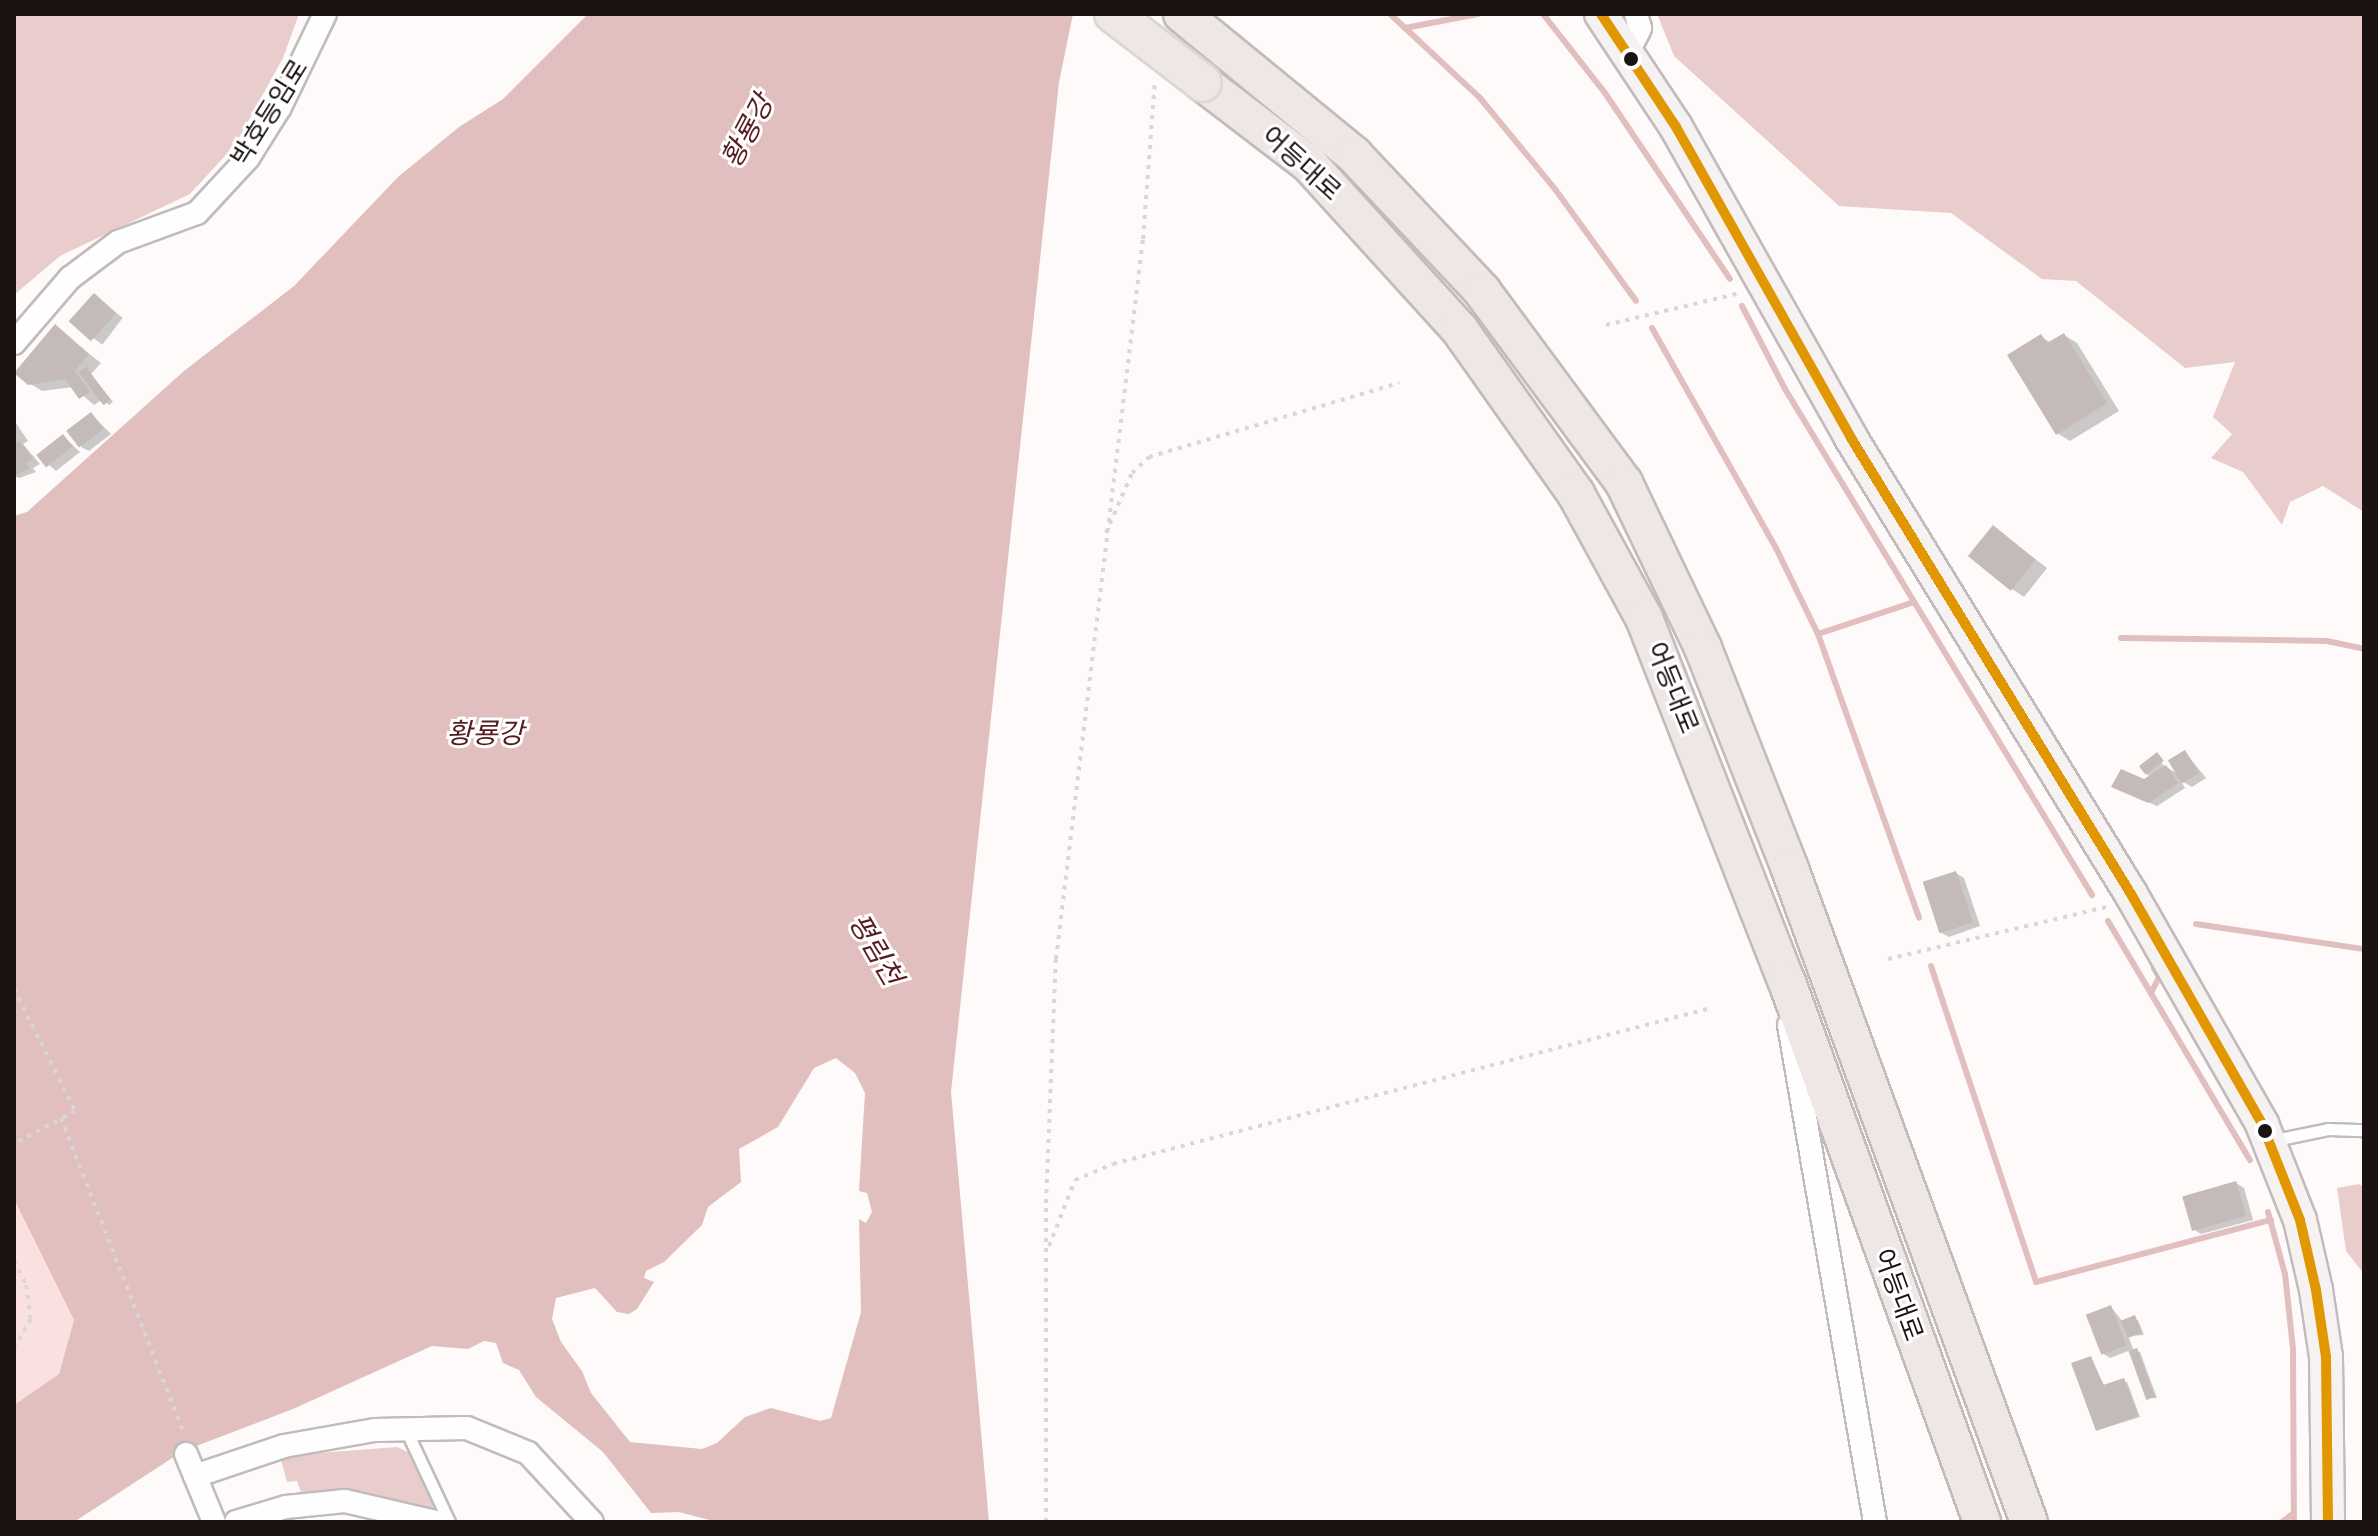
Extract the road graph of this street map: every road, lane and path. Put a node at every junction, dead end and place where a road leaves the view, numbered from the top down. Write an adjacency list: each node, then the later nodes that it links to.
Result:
1 (325, 14): 10 (street, 박호등임로)
2 (1113, 14): 14 (main road, 어등대로, bridge)
3 (1182, 14): 35 (main road, 어등대로)
4 (1601, 14): 6 (main road)
5 (1636, 14): 6 (street)
6 (1627, 54): 8 (main road)
7 (1155, 75): 12 (path)
8 (1766, 287): 9 (path); 13 (main road)
9 (1606, 325)
10 (14, 343)
11 (1399, 383): 12 (path)
12 (1105, 535): 22 (path)
13 (2131, 894): 15 (path); 20 (main road)
14 (1777, 957): 33 (street); 34 (main road, 어등대로)
15 (1888, 959)
16 (14, 989): 18 (path)
17 (1707, 1009): 22 (path)
18 (61, 1118): 21 (path); 26 (path)
19 (2364, 1130): 20 (lane)
20 (2270, 1141): 36 (main road)
21 (14, 1144)
22 (1047, 1252): 32 (path)
23 (14, 1261): 24 (path)
24 (14, 1348)
25 (406, 1430): 26 (street); 30 (lane); 31 (street)
26 (190, 1465): 27 (street)
27 (214, 1522)
28 (236, 1522): 29 (street)
29 (436, 1522)
30 (449, 1522)
31 (592, 1522)
32 (1046, 1522)
33 (1875, 1522)
34 (1982, 1522)
35 (2029, 1522)
36 (2328, 1522)

